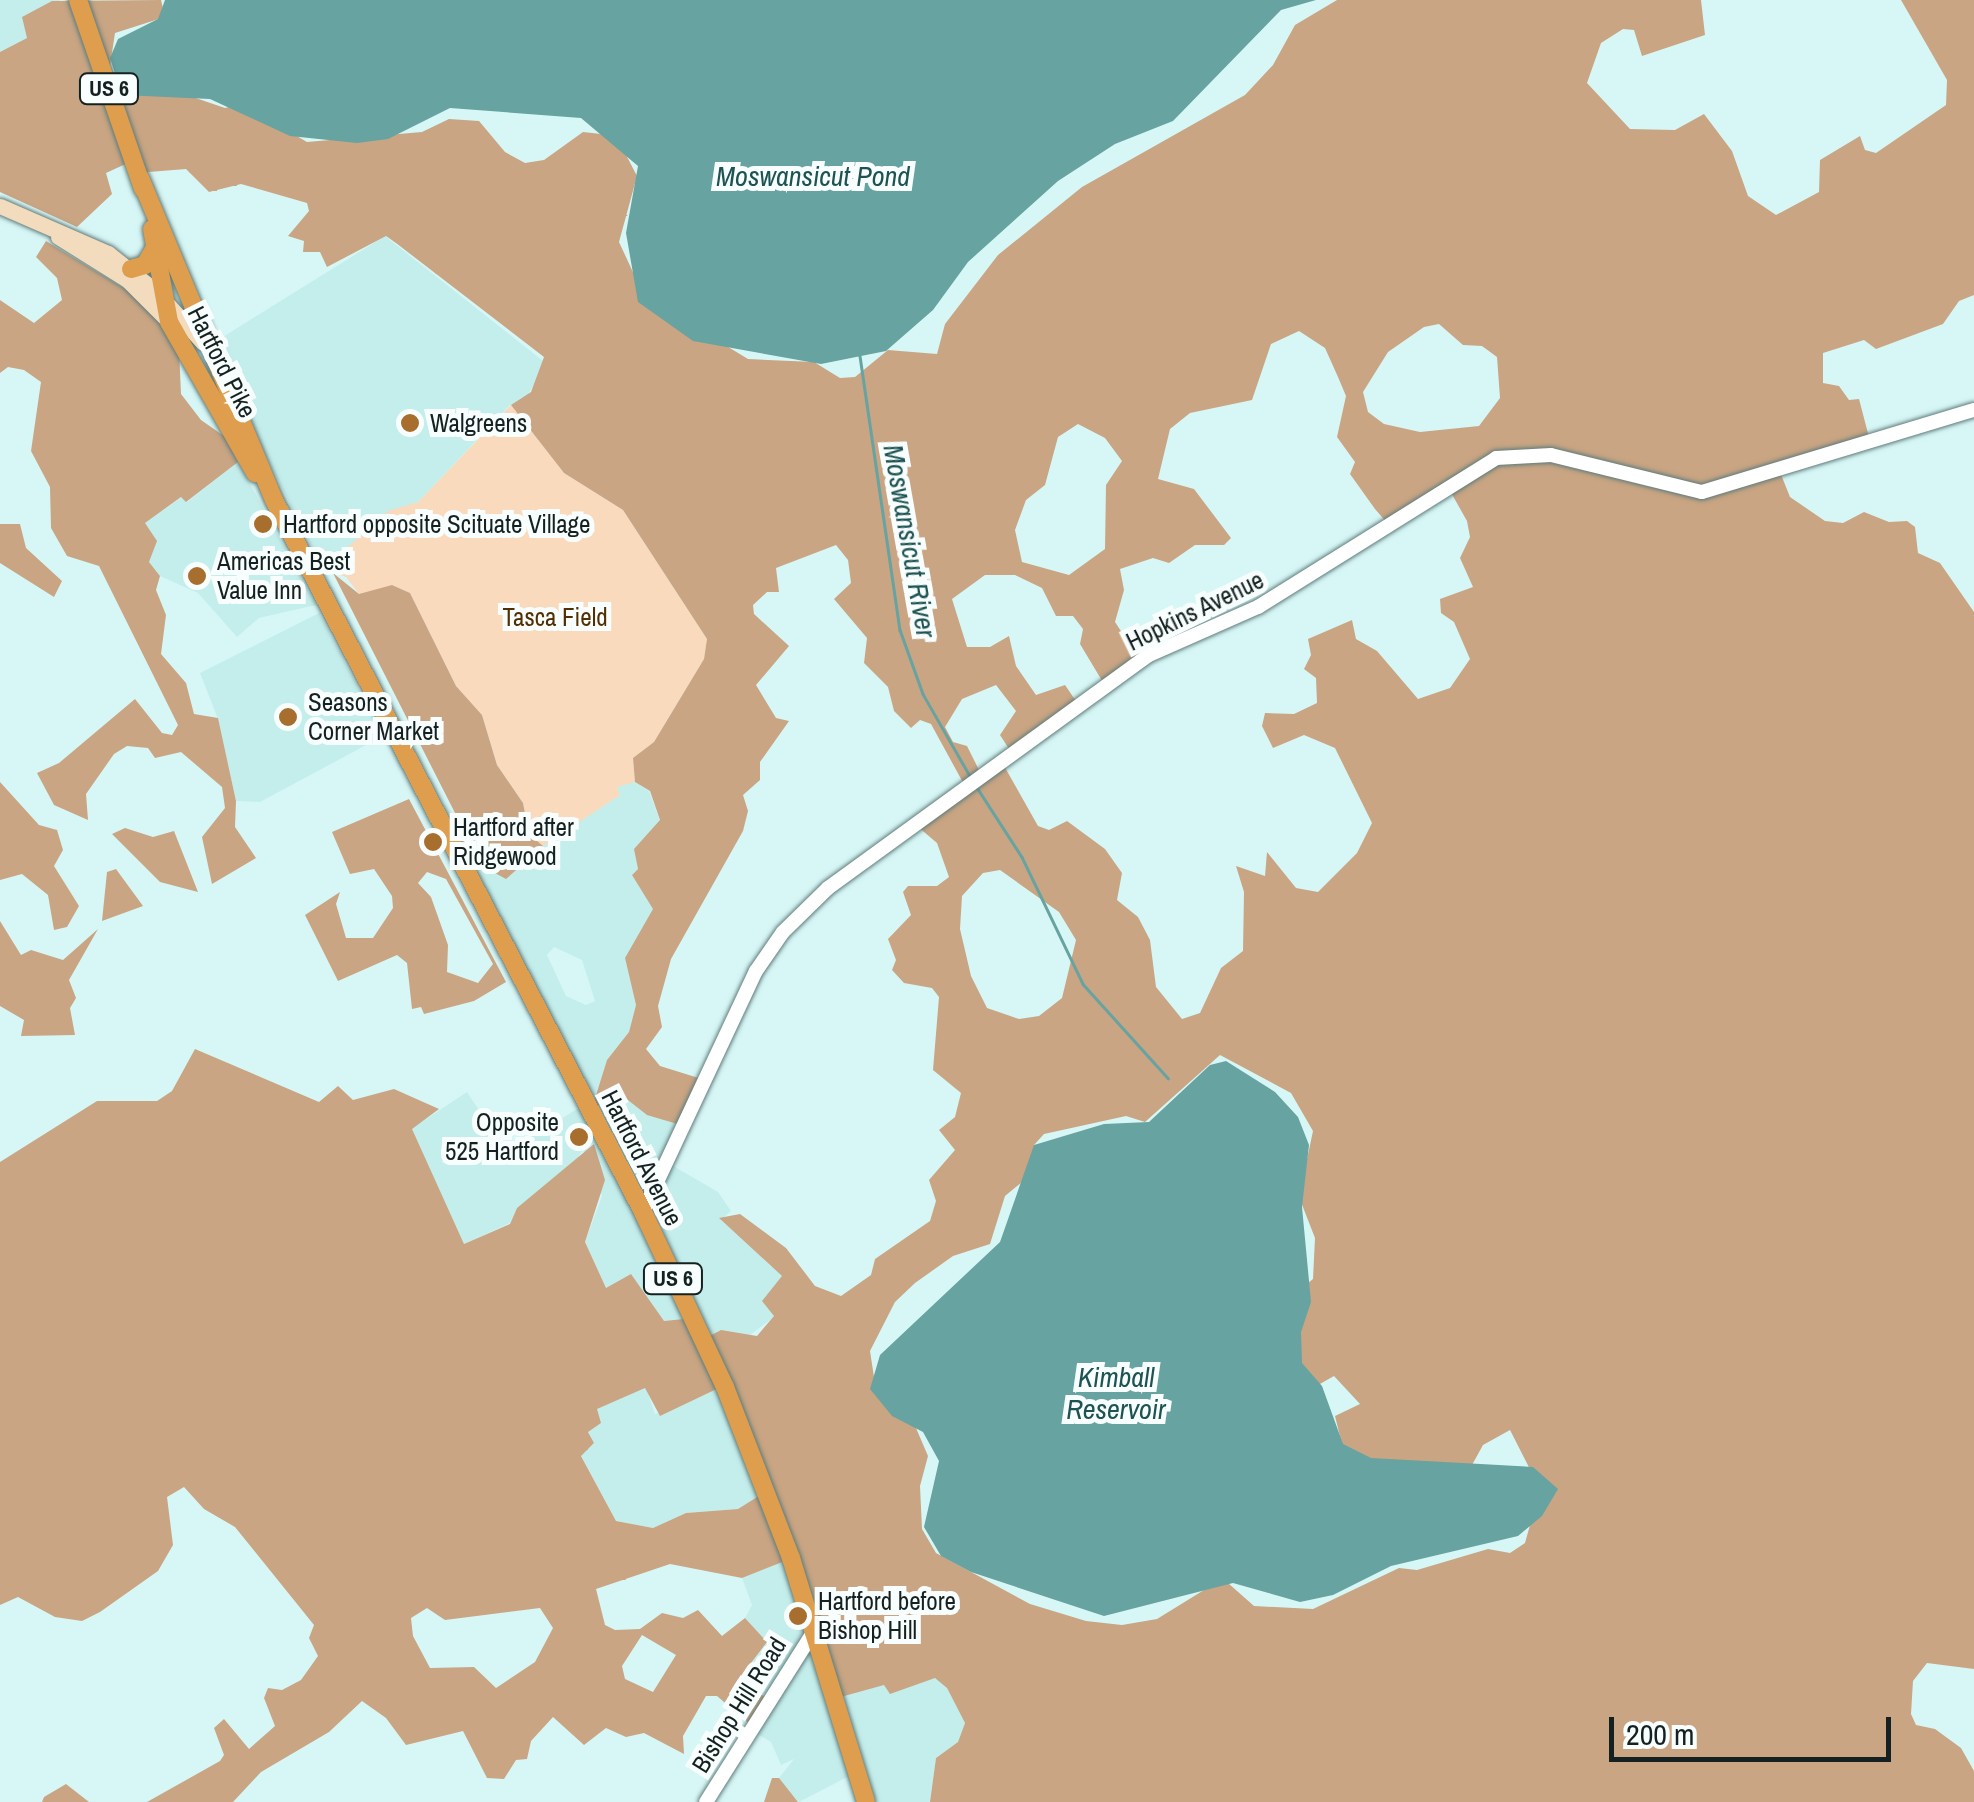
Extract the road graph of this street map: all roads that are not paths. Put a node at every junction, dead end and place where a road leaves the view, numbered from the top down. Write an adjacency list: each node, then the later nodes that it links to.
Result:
1 (78, 0): 2 (highway, Hartford Pike / US 6)
2 (140, 178): 5 (highway, Hartford Pike / US 6); 9 (highway, Hartford Pike / US 6)
3 (0, 206): 4 (main road)
4 (48, 229): 6 (main road); 8 (main road)
5 (155, 248): 6 (highway); 7 (highway, Hartford Pike / US 6)
6 (131, 269): 7 (main road)
7 (165, 300): 8 (highway, Hartford Pike / US 6); 9 (main road)
8 (169, 322): 11 (highway, Hartford Pike / US 6)
9 (204, 343): 11 (highway, Hartford Pike / US 6)
10 (1974, 410): 13 (street, Hopkins Avenue)
11 (274, 500): 12 (highway, Hartford Pike / US 6)
12 (308, 564): 13 (highway, Hartford Avenue / US 6)
13 (643, 1212): 14 (highway, Hartford Avenue / US 6)
14 (813, 1634): 15 (street, Bishop Hill Road); 16 (highway, Hartford Avenue / US 6)
15 (706, 1802)
16 (866, 1802)

